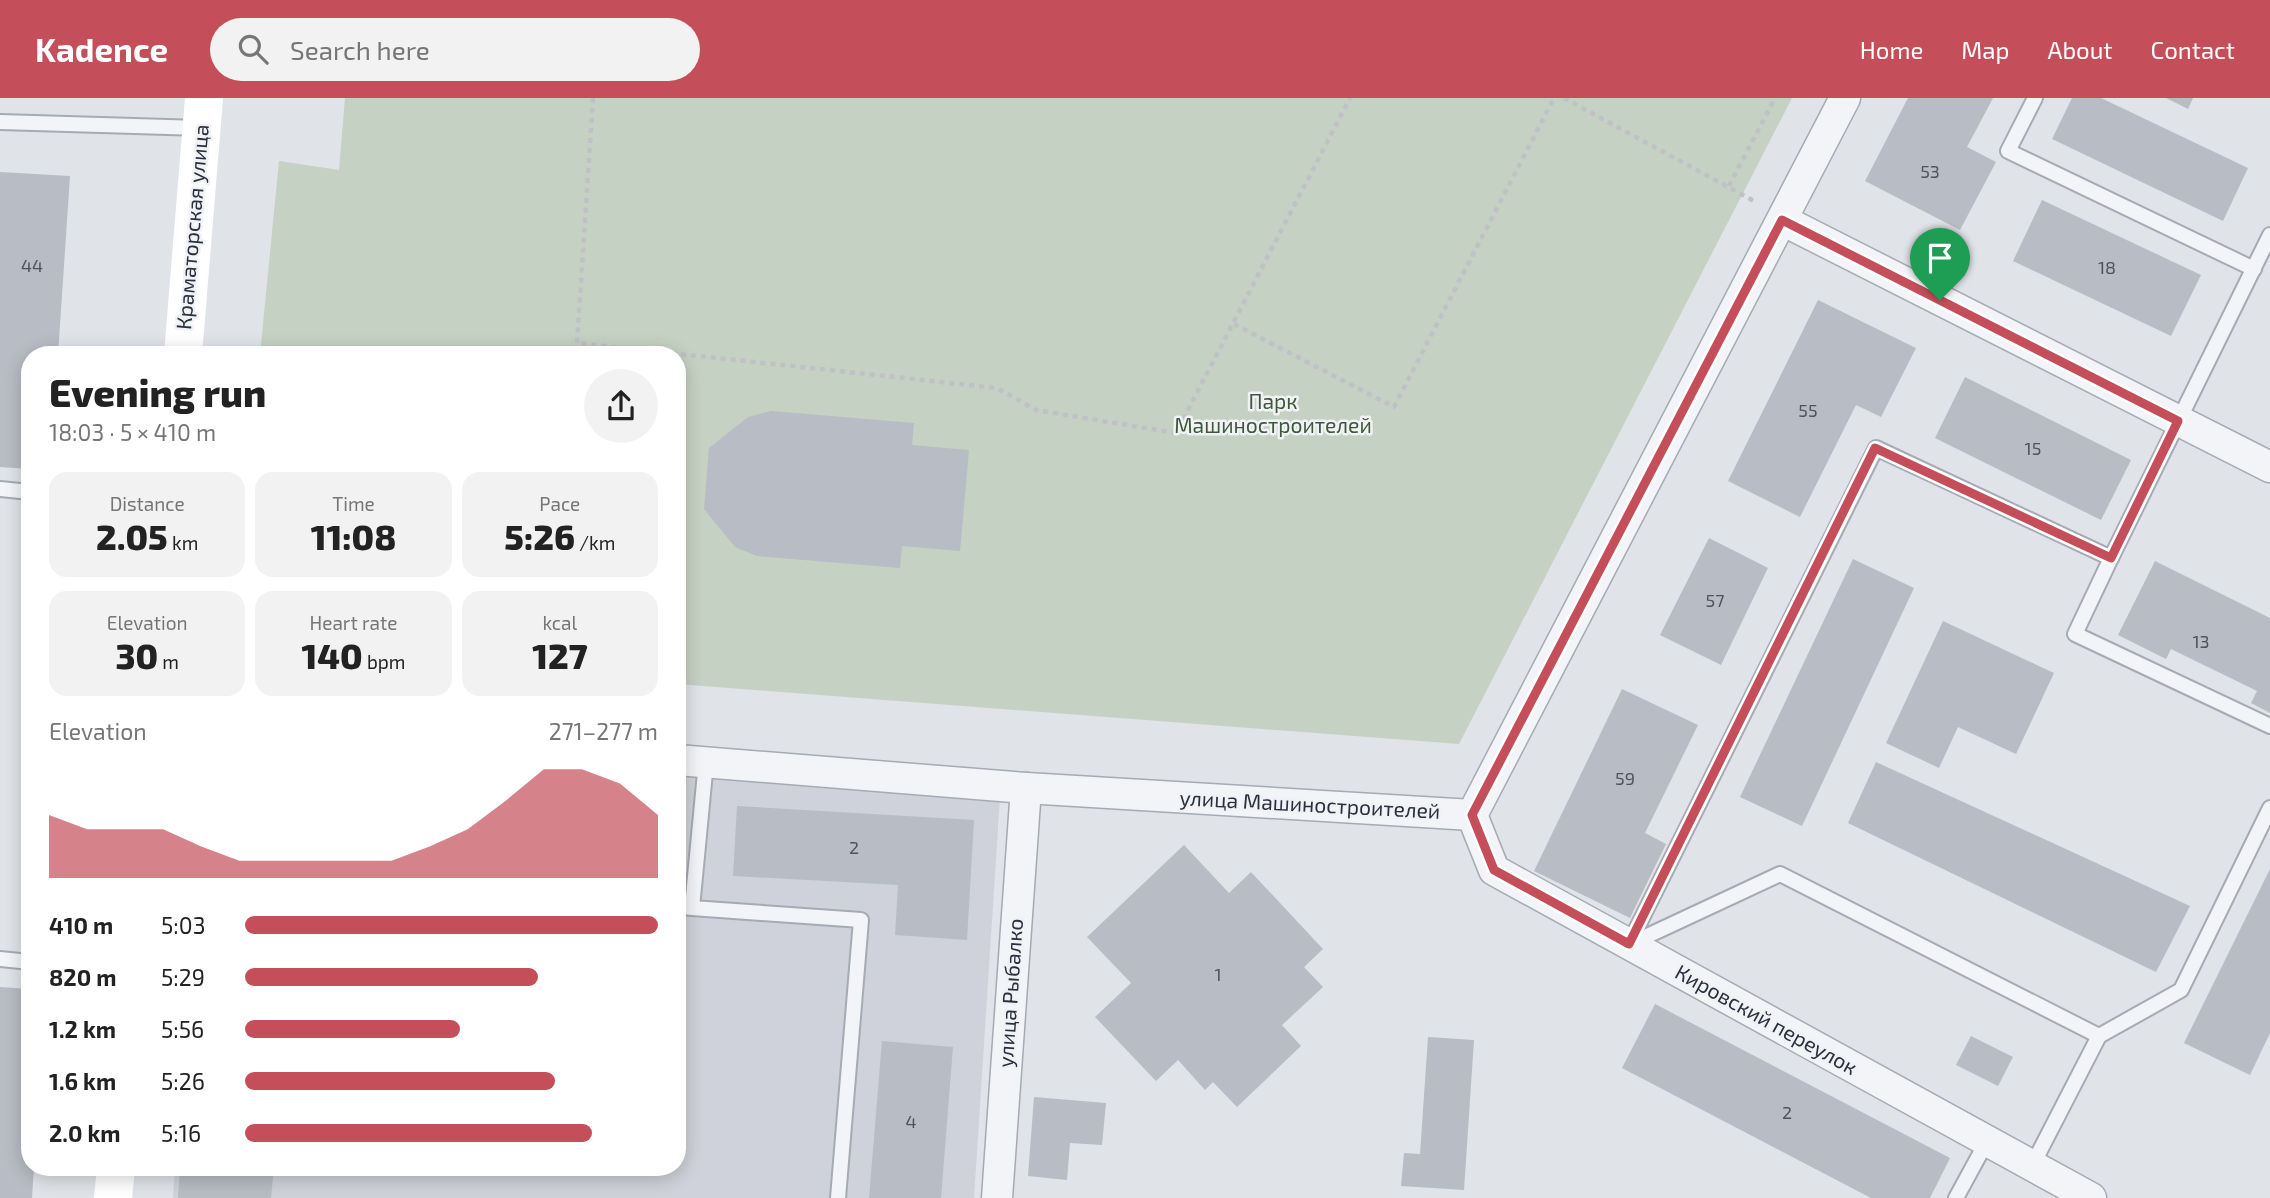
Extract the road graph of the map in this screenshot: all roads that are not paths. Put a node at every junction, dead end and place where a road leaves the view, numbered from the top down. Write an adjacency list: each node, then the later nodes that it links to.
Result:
1 (1845, 98): 5 (street)
2 (2035, 98): 7 (lane)
3 (203, 113): 4 (lane); 8 (main road, Краматорская улица)
4 (0, 122)
5 (1782, 220): 9 (street); 18 (street)
6 (2270, 235): 7 (lane)
7 (2254, 269): 9 (lane)
8 (184, 346)
9 (2178, 421): 10 (street); 13 (lane)
10 (2270, 467)
11 (0, 489): 12 (lane)
12 (21, 491)
13 (2111, 558): 14 (lane); 21 (lane)
14 (2270, 726)
15 (692, 761): 16 (street, улица Машиностроителей); 19 (lane)
16 (1026, 788): 18 (street, улица Машиностроителей); 30 (street, улица Рыбалко)
17 (2270, 808): 24 (lane)
18 (1472, 815): 21 (street, Кировский переулок)
19 (686, 886)
20 (686, 907): 29 (lane)
21 (1629, 944): 24 (lane); 25 (street, Кировский переулок)
22 (0, 959): 23 (lane)
23 (21, 961)
24 (2099, 1036): 26 (lane)
25 (1987, 1141): 26 (street, Кировский переулок); 31 (lane)
26 (2032, 1166): 32 (street, Кировский переулок)
27 (115, 1176): 28 (main road)
28 (113, 1198)
29 (838, 1198)
30 (997, 1198)
31 (1956, 1198)
32 (2091, 1198)

